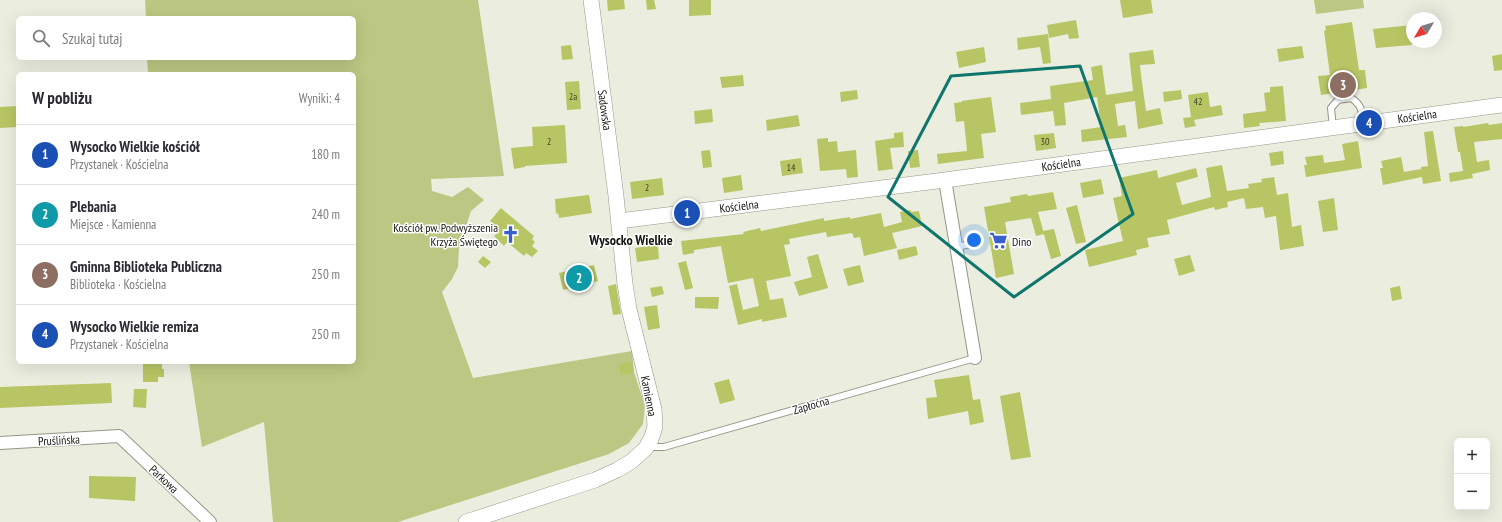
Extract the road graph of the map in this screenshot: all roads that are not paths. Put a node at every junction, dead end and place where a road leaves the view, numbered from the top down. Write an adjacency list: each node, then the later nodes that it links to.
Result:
1 (591, 0): 6 (street, Sadowska)
2 (1502, 105): 3 (street, Kościelna)
3 (1364, 123): 4 (street, Kościelna); 4 (lane)
4 (1333, 128): 5 (street, Kościelna)
5 (945, 180): 6 (street, Kościelna); 8 (street)
6 (619, 221): 12 (street, Kamienna)
7 (976, 243): 8 (lane)
8 (956, 247): 9 (street)
9 (975, 358): 12 (lane, Zapłoćna)
10 (119, 436): 11 (street, Pruślińska); 13 (street, Parkowa)
11 (0, 443)
12 (646, 448): 14 (street, Kamienna)
13 (210, 522)
14 (466, 522)

